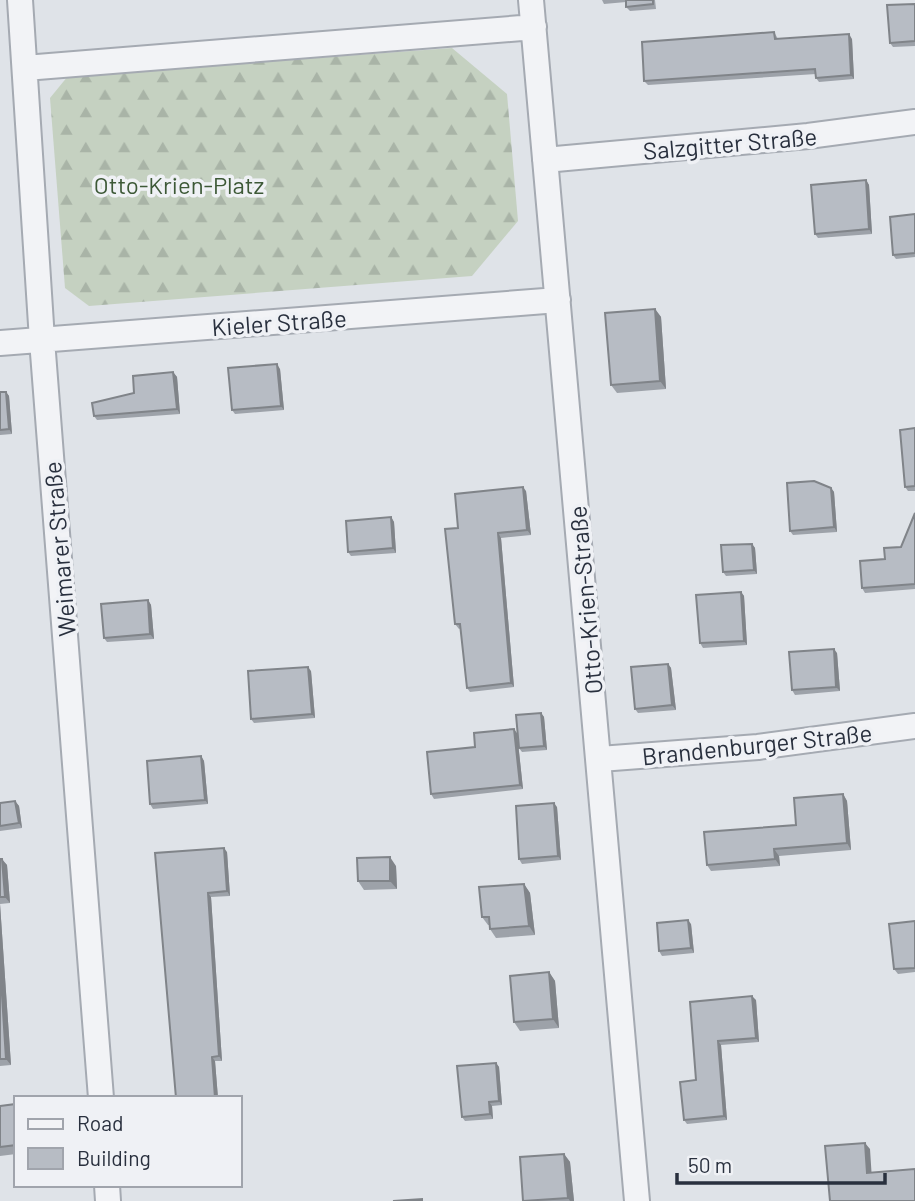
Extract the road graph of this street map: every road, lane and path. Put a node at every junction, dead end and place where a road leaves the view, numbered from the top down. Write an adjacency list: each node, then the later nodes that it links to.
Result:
1 (20, 0): 4 (street, Weimarer Straße)
2 (531, 0): 3 (street, Otto-Krien-Straße)
3 (534, 27): 4 (street); 6 (street, Otto-Krien-Straße)
4 (25, 68): 8 (street, Weimarer Straße)
5 (915, 122): 6 (street, Salzgitter Straße)
6 (545, 160): 7 (street, Otto-Krien-Straße)
7 (558, 300): 8 (street, Kieler Straße); 11 (street, Otto-Krien-Straße)
8 (42, 340): 9 (street, Kieler Straße); 12 (street, Weimarer Straße)
9 (0, 343)
10 (915, 726): 11 (street, Brandenburger Straße)
11 (600, 759): 13 (street, Otto-Krien-Straße)
12 (101, 1096)
13 (637, 1201)

